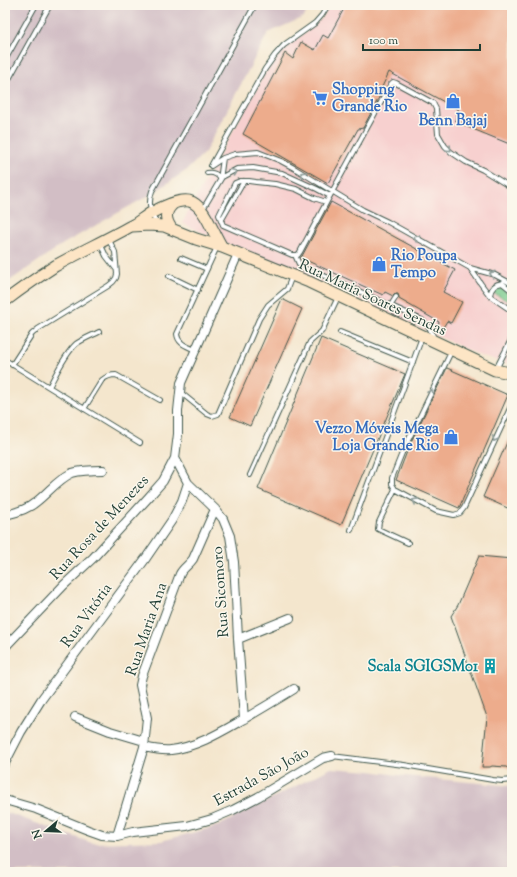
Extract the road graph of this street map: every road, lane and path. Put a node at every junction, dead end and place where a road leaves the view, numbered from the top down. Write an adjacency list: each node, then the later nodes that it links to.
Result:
1 (36, 5): 5 (lane)
2 (50, 5): 6 (lane)
3 (255, 5): 15 (lane)
4 (328, 5): 7 (lane)
5 (5, 60)
6 (5, 86)
7 (223, 158): 9 (lane); 11 (lane, one-way to 7)
8 (207, 174): 9 (lane)
9 (220, 179): 11 (lane, one-way to 11); 14 (lane)
10 (512, 188): 11 (lane, one-way to 10)
11 (331, 194): 12 (lane); 26 (lane, one-way to 11)
12 (326, 202): 24 (lane); 24 (lane)
13 (174, 203): 14 (main road, Rua Maria Soares Sendas); 15 (main road, Rua Maria Soares Sendas); 19 (main road)
14 (202, 211): 16 (main road, Rua Maria Soares Sendas)
15 (152, 213): 17 (lane); 18 (main road, Rua Maria Soares Sendas)
16 (208, 221): 20 (main road); 22 (main road, Rua Maria Soares Sendas)
17 (159, 225): 18 (main road, Rua Maria Soares Sendas); 19 (main road, Rua Maria Soares Sendas)
18 (132, 226): 21 (main road, Rua Maria Soares Sendas)
19 (171, 228): 20 (main road, Rua Maria Soares Sendas)
20 (196, 239): 22 (main road, Rua Maria Soares Sendas)
21 (104, 240): 27 (lane); 27 (lane); 37 (main road, Rua Maria Soares Sendas)
22 (220, 247): 23 (main road, Rua Maria Soares Sendas); 28 (lane)
23 (238, 254): 30 (main road, Rua Maria Soares Sendas); 46 (street, Rua Rosa de Menezes)
24 (294, 255): 38 (lane)
25 (181, 258): 28 (lane)
26 (470, 268): 31 (lane, one-way to 26); 35 (lane)
27 (116, 269): 49 (lane)
28 (207, 269): 32 (lane)
29 (169, 276): 32 (lane)
30 (292, 276): 34 (main road, Rua Maria Soares Sendas); 53 (lane)
31 (512, 284)
32 (198, 290): 46 (lane)
33 (512, 291): 35 (lane)
34 (338, 296): 42 (main road, Rua Maria Soares Sendas); 60 (lane)
35 (490, 296): 39 (lane)
36 (396, 298): 38 (lane)
37 (5, 301)
38 (391, 305): 44 (lane)
39 (512, 311)
40 (99, 332): 52 (lane)
41 (340, 332): 48 (lane)
42 (422, 335): 44 (main road, Rua Maria Soares Sendas); 48 (lane)
43 (512, 338): 50 (lane)
44 (436, 342): 45 (main road, Rua Maria Soares Sendas)
45 (452, 349): 50 (main road, Rua Maria Soares Sendas); 62 (lane, one-way to 45)
46 (195, 350): 53 (street, Rua Rosa de Menezes)
47 (5, 360): 49 (lane)
48 (413, 362): 65 (lane)
49 (12, 365): 52 (lane)
50 (495, 370): 51 (main road, Rua Maria Soares Sendas)
51 (512, 373)
52 (49, 387): 56 (lane)
53 (180, 392): 58 (street, Rua Rosa de Menezes)
54 (160, 400): 56 (lane)
55 (512, 404): 62 (lane, one-way to 62)
56 (84, 409): 57 (lane)
57 (140, 444)
58 (175, 458): 61 (street, Rua Sicomoro); 69 (street, Rua Rosa de Menezes)
59 (103, 470): 64 (street)
60 (250, 475)
61 (188, 484): 63 (street, Rua Sicomoro); 75 (street, Rua Vitória)
62 (395, 489): 66 (lane)
63 (215, 509): 68 (street, Rua Sicomoro); 73 (street, Rua Maria Ana)
64 (5, 515)
65 (351, 530)
66 (408, 543)
67 (290, 618): 68 (street)
68 (238, 639): 72 (street, Rua Sicomoro)
69 (5, 647)
70 (294, 689): 72 (street)
71 (75, 717): 73 (street)
72 (244, 719): 73 (street)
73 (144, 744): 78 (street, Rua Maria Ana)
74 (332, 756): 76 (lane, Estrada São João); 78 (street, Estrada São João)
75 (5, 763)
76 (512, 780)
77 (5, 800): 78 (street, Estrada São João)
78 (117, 836)

